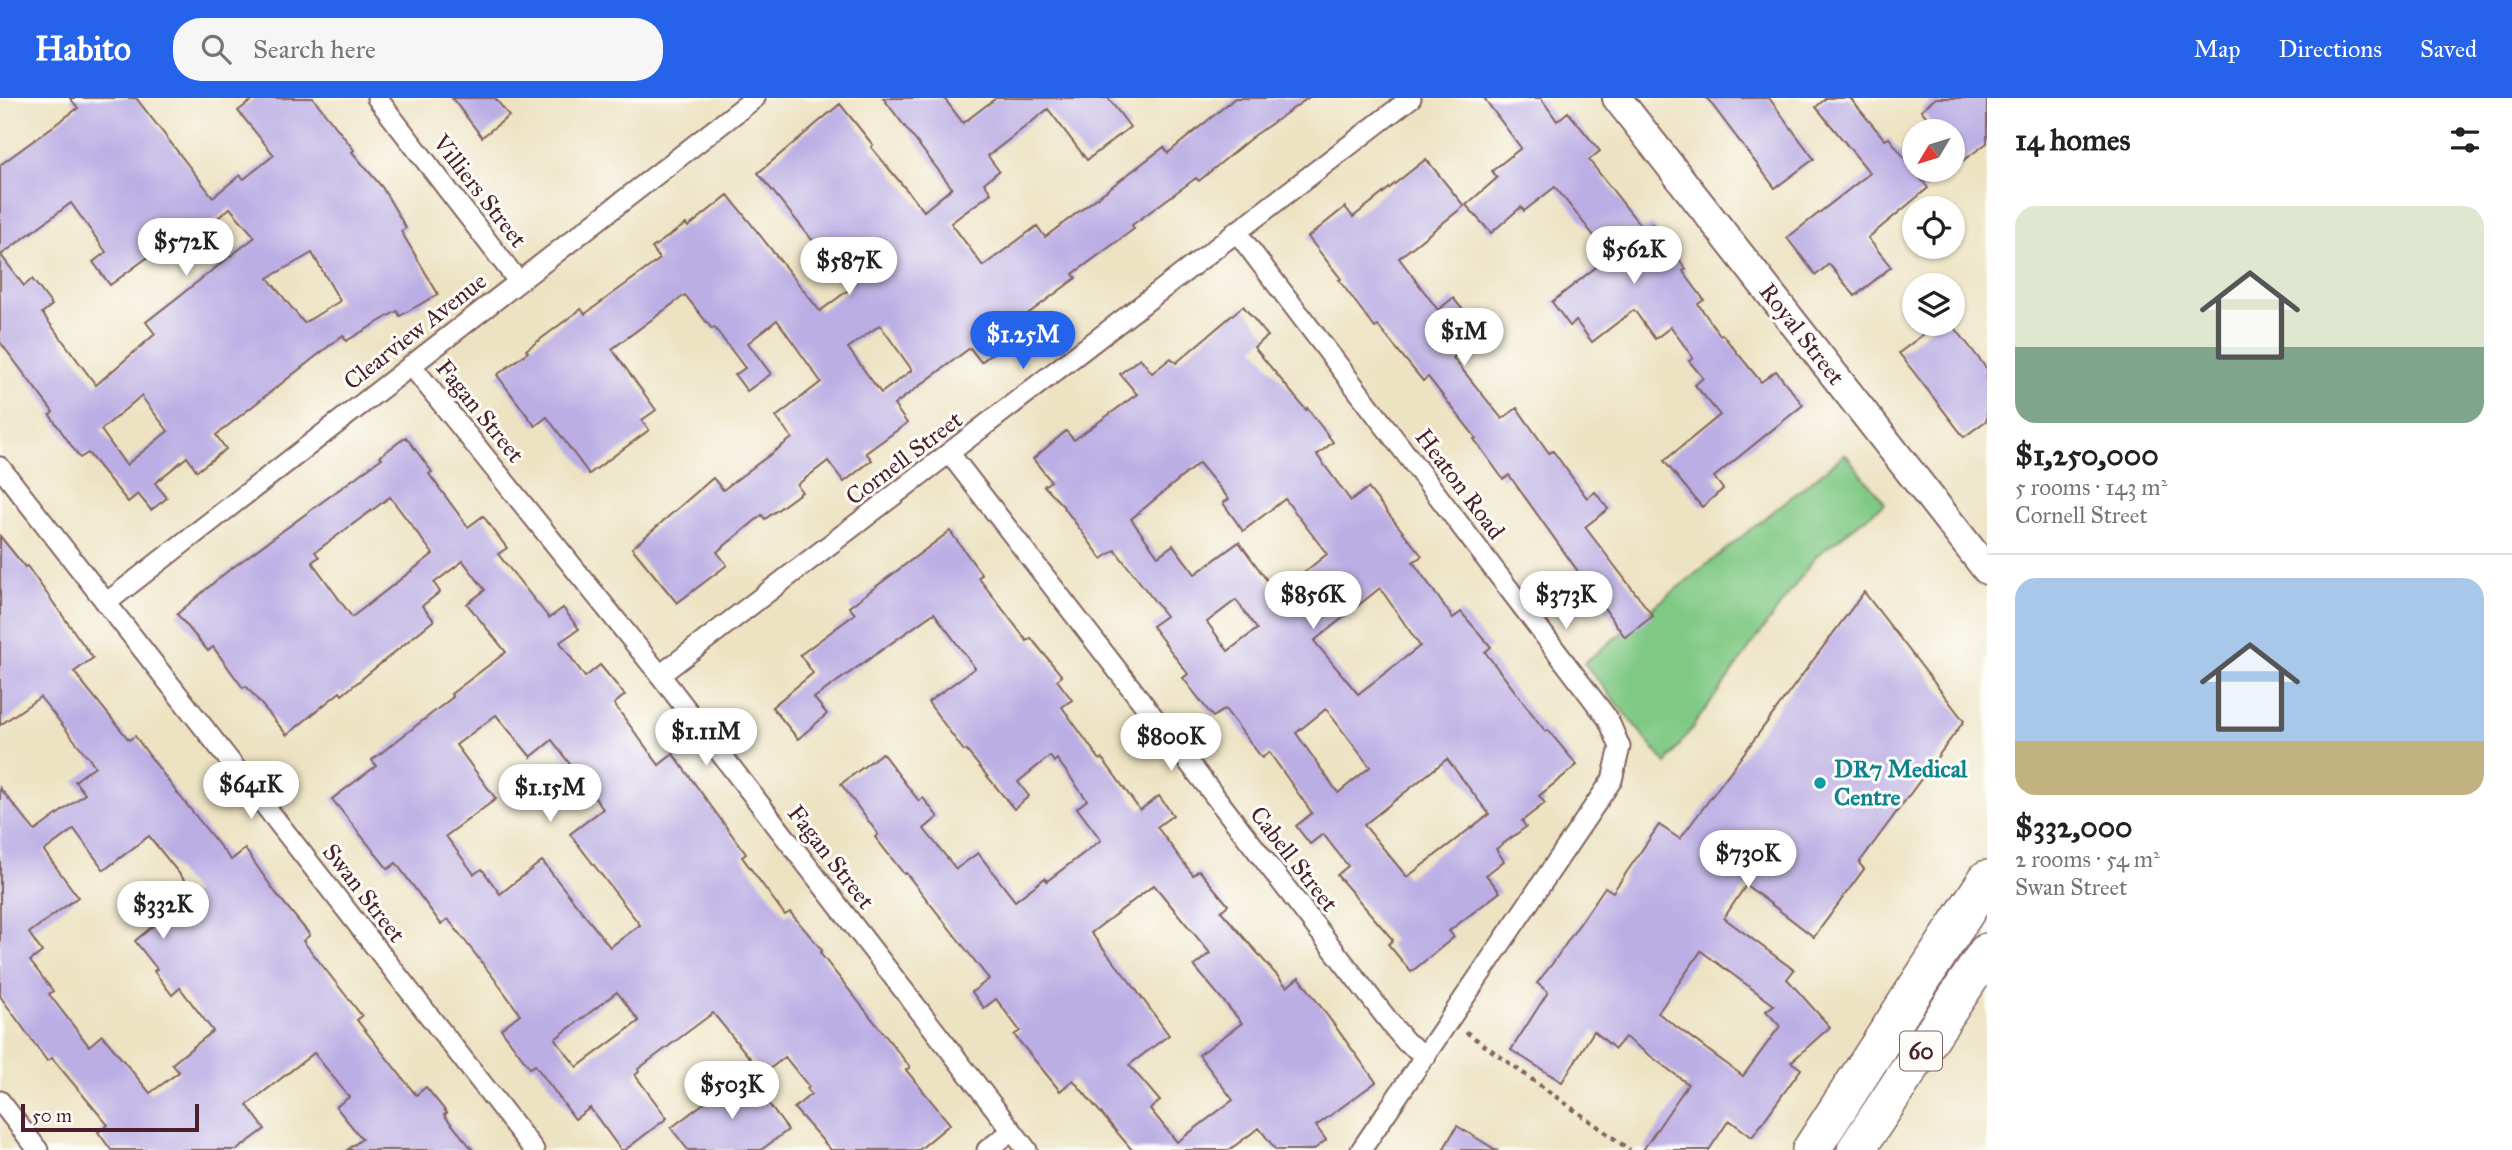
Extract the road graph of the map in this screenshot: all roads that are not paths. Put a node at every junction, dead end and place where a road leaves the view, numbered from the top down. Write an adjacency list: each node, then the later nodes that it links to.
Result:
1 (377, 98): 6 (street, Villiers Street)
2 (755, 98): 6 (street, Clearview Avenue)
3 (1411, 98): 5 (street, Cornell Street)
4 (1617, 98): 10 (main road, Royal Street)
5 (1236, 230): 8 (street, Cornell Street); 15 (street, Heaton Road)
6 (518, 281): 7 (street, Clearview Avenue)
7 (411, 365): 11 (street, Clearview Avenue); 12 (street, Fagan Street)
8 (950, 454): 12 (street, Cornell Street); 15 (street, Cabell Street)
9 (0, 467): 11 (street, Swan Street)
10 (1987, 570)
11 (106, 603): 19 (street, Swan Street)
12 (660, 675): 17 (street, Fagan Street)
13 (1987, 880): 23 (highway, 60)
14 (1987, 952): 24 (highway, 60)
15 (1426, 1056): 22 (street)
16 (0, 1101): 18 (street)
17 (1012, 1130): 20 (street); 21 (street, Fagan Street)
18 (38, 1150)
19 (534, 1150)
20 (987, 1150)
21 (1027, 1150)
22 (1361, 1150)
23 (1811, 1150)
24 (1856, 1150)

